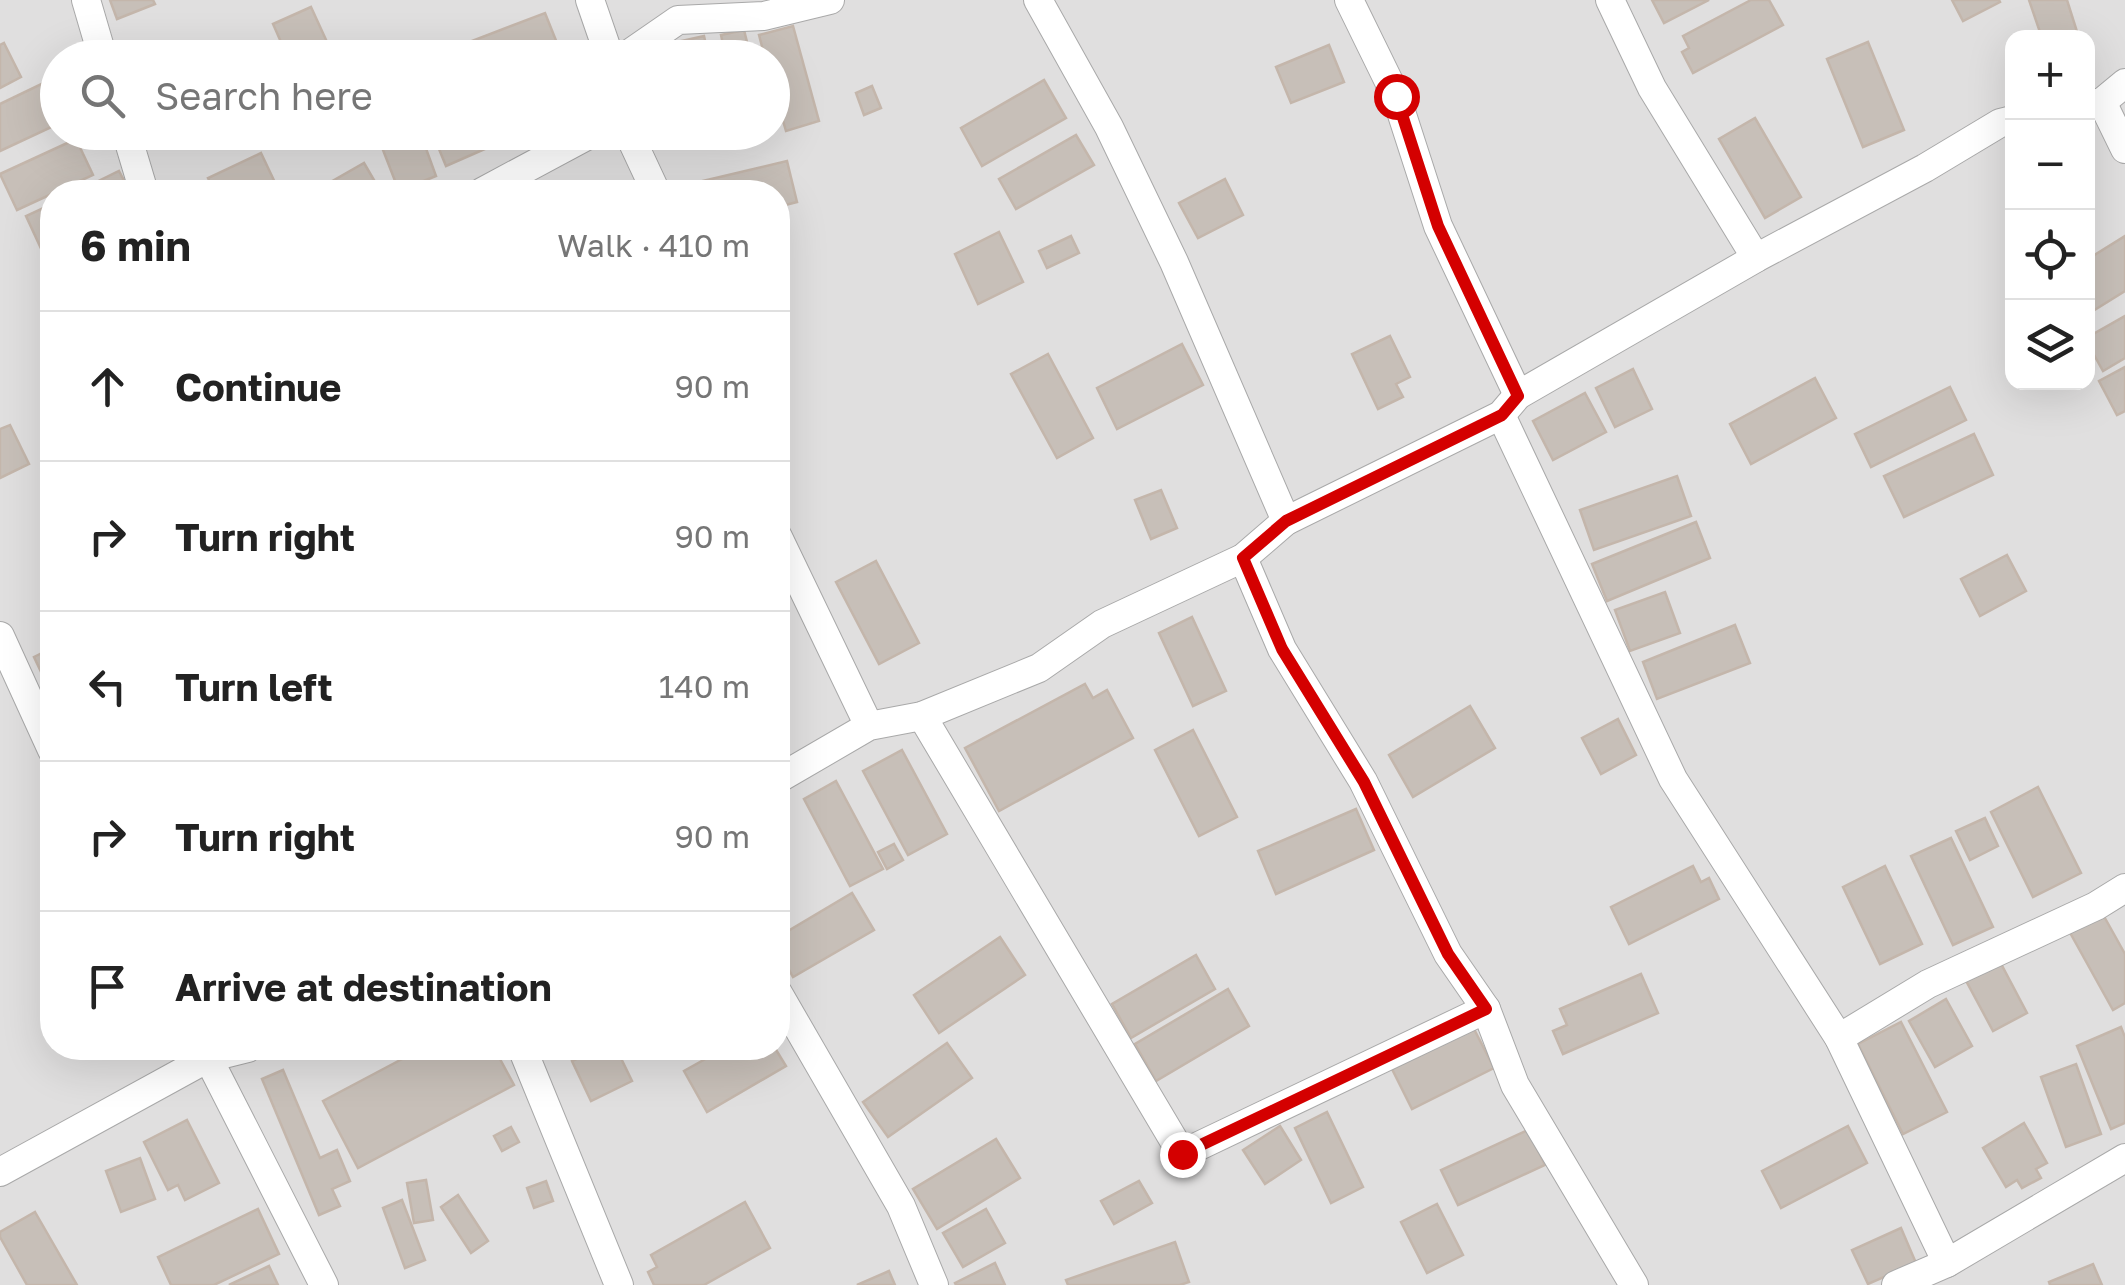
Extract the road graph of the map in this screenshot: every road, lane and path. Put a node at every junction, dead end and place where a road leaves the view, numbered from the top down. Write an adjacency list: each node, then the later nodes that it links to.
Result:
1 (86, 0): 7 (street)
2 (590, 0): 8 (street)
3 (830, 0): 9 (street)
4 (1038, 0): 22 (street)
5 (1349, 0): 21 (street)
6 (1610, 0): 20 (street)
7 (98, 40)
8 (604, 40)
9 (649, 40)
10 (2125, 83): 11 (street)
11 (2095, 103): 13 (street)
12 (2005, 122): 20 (street)
13 (2125, 149)
14 (131, 150): 17 (street)
15 (560, 150): 18 (street)
16 (636, 150): 19 (street)
17 (140, 180)
18 (504, 180)
19 (650, 180)
20 (1756, 258): 21 (street)
21 (1510, 405): 22 (street); 33 (street)
22 (1286, 521): 23 (street)
23 (1243, 558): 26 (street); 31 (street)
24 (790, 562): 28 (street)
25 (0, 636): 27 (street)
26 (922, 716): 28 (street); 31 (street)
27 (40, 724)
28 (869, 726): 29 (street)
29 (790, 773)
30 (2125, 888): 33 (street)
31 (1486, 1009): 43 (street)
32 (790, 1014): 42 (street)
33 (1840, 1038): 39 (street)
34 (193, 1060): 38 (street)
35 (209, 1060): 40 (street)
36 (527, 1060): 41 (street)
37 (2125, 1158): 39 (street)
38 (0, 1172)
39 (1947, 1263): 44 (street)
40 (324, 1285)
41 (619, 1285)
42 (934, 1285)
43 (1634, 1285)
44 (1896, 1285)

